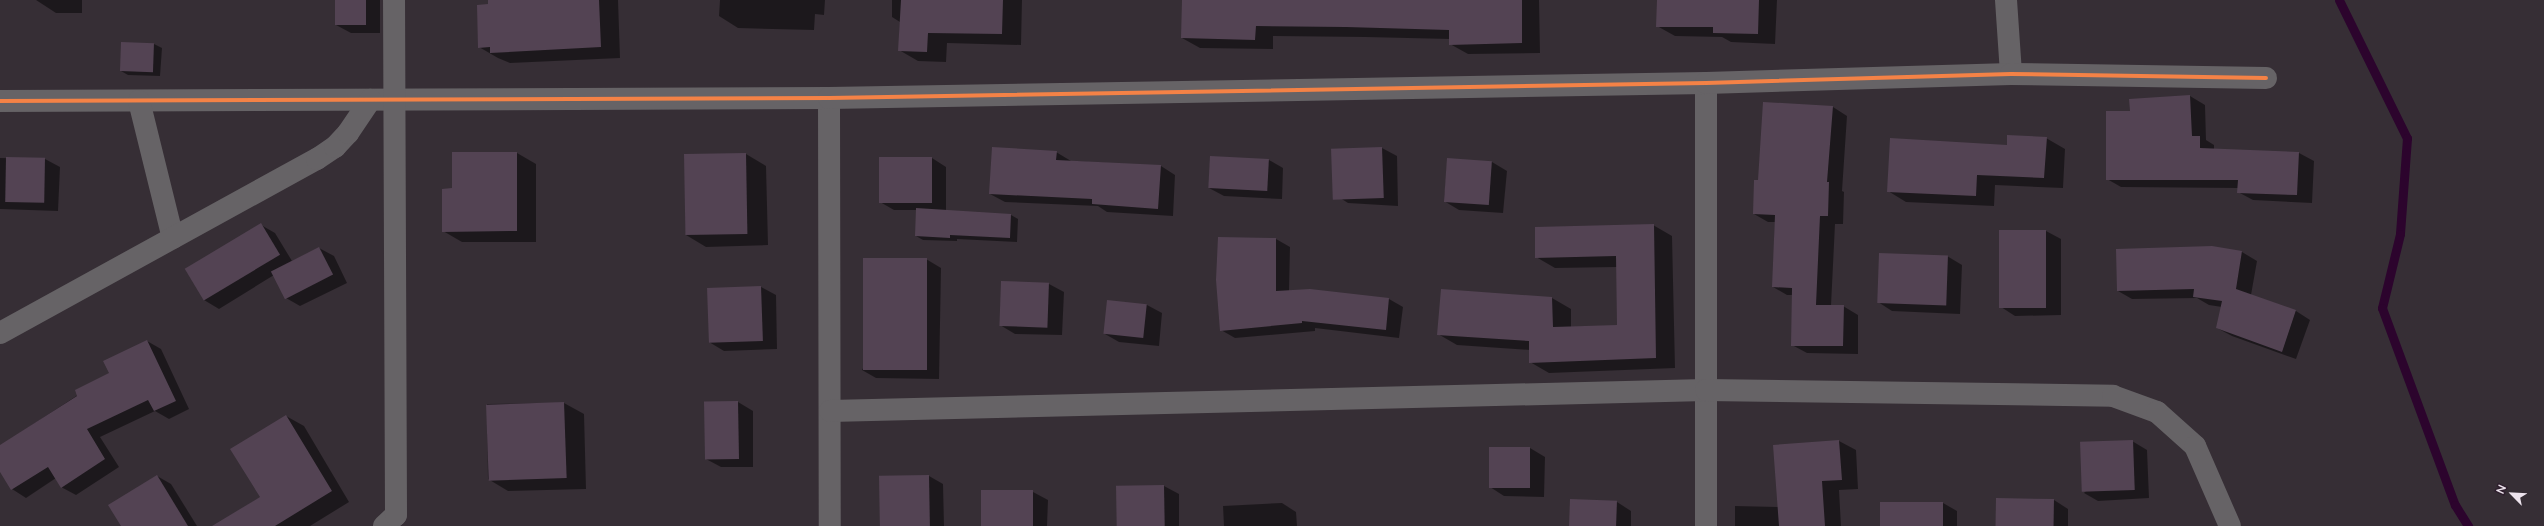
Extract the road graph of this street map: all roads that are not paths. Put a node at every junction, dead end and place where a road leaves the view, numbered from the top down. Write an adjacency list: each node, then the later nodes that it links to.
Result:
1 (394, 0): 10 (street)
2 (2006, 0): 3 (street)
3 (2011, 74): 4 (street); 5 (street)
4 (2266, 78)
5 (1706, 83): 6 (street); 13 (street)
6 (829, 98): 10 (street); 14 (street)
7 (370, 100): 9 (street); 10 (street); 11 (street)
8 (0, 101): 9 (street)
9 (139, 101): 11 (street)
10 (394, 101): 15 (street)
11 (173, 238): 12 (street)
12 (0, 333)
13 (1706, 390): 14 (street); 17 (street); 18 (street)
14 (830, 411): 16 (street)
15 (384, 526)
16 (830, 526)
17 (1706, 526)
18 (2230, 526)

